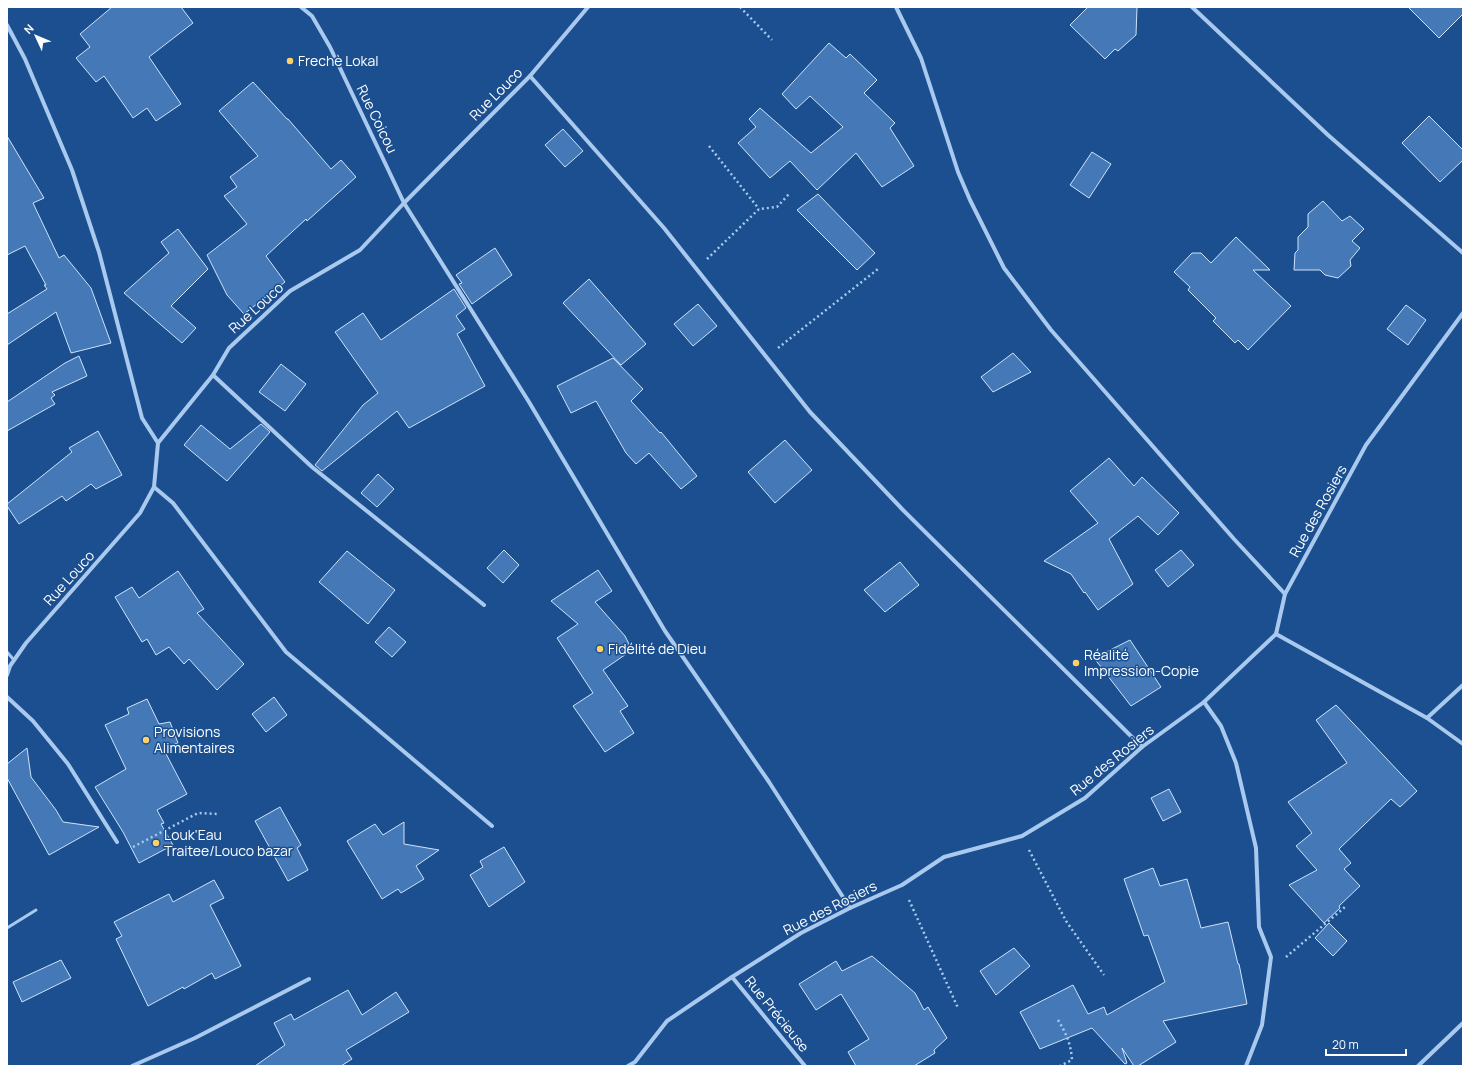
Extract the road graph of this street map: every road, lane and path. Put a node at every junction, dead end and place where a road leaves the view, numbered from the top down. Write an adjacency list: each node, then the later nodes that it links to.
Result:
1 (301, 7): 11 (street, Rue Coicou)
2 (588, 7): 8 (street, Rue Louco)
3 (740, 7): 7 (path)
4 (896, 7): 21 (street)
5 (1192, 7): 13 (street)
6 (7, 25): 19 (street)
7 (772, 40)
8 (530, 76): 11 (street, Rue Louco); 14 (street)
9 (708, 146): 12 (path)
10 (789, 194): 12 (path)
11 (404, 203): 18 (street, Rue Louco); 39 (street, Rue Coicou)
12 (759, 209): 14 (path)
13 (1463, 253)
14 (697, 269): 17 (street)
15 (878, 269): 17 (path)
16 (1463, 312): 21 (street, Rue des Rosiers)
17 (767, 357): 32 (street)
18 (213, 375): 19 (street, Rue Louco); 22 (street)
19 (158, 442): 20 (street, Rue Louco)
20 (154, 487): 25 (street, Rue Louco); 34 (street)
21 (1285, 594): 23 (street, Rue des Rosiers)
22 (484, 605)
23 (1276, 634): 29 (street, Rue des Rosiers); 30 (street)
24 (7, 652): 25 (lane)
25 (14, 660): 26 (street, Rue Louco)
26 (7, 675)
27 (1463, 685): 30 (street)
28 (7, 697): 36 (street)
29 (1204, 702): 32 (street, Rue des Rosiers); 42 (street)
30 (1427, 718): 31 (street)
31 (1463, 744)
32 (1142, 747): 35 (street, Rue des Rosiers)
33 (218, 814): 36 (path)
34 (492, 826)
35 (1022, 836): 37 (street, Rue des Rosiers); 43 (path)
36 (117, 842)
37 (902, 884): 39 (street, Rue des Rosiers); 46 (path)
38 (1345, 907): 42 (path)
39 (850, 908): 44 (street, Rue des Rosiers)
40 (36, 910): 41 (lane)
41 (7, 928)
42 (1270, 968): 55 (street)
43 (1104, 975)
44 (732, 977): 49 (street, Rue des Rosiers); 53 (street, Rue Précieuse)
45 (309, 979): 50 (street)
46 (958, 1008)
47 (1058, 1020): 54 (path)
48 (1463, 1023): 56 (street)
49 (635, 1062): 51 (street, Rue des Rosiers); 52 (street)
50 (132, 1066)
51 (628, 1066)
52 (638, 1066)
53 (806, 1066)
54 (1060, 1066)
55 (1246, 1066)
56 (1418, 1066)

